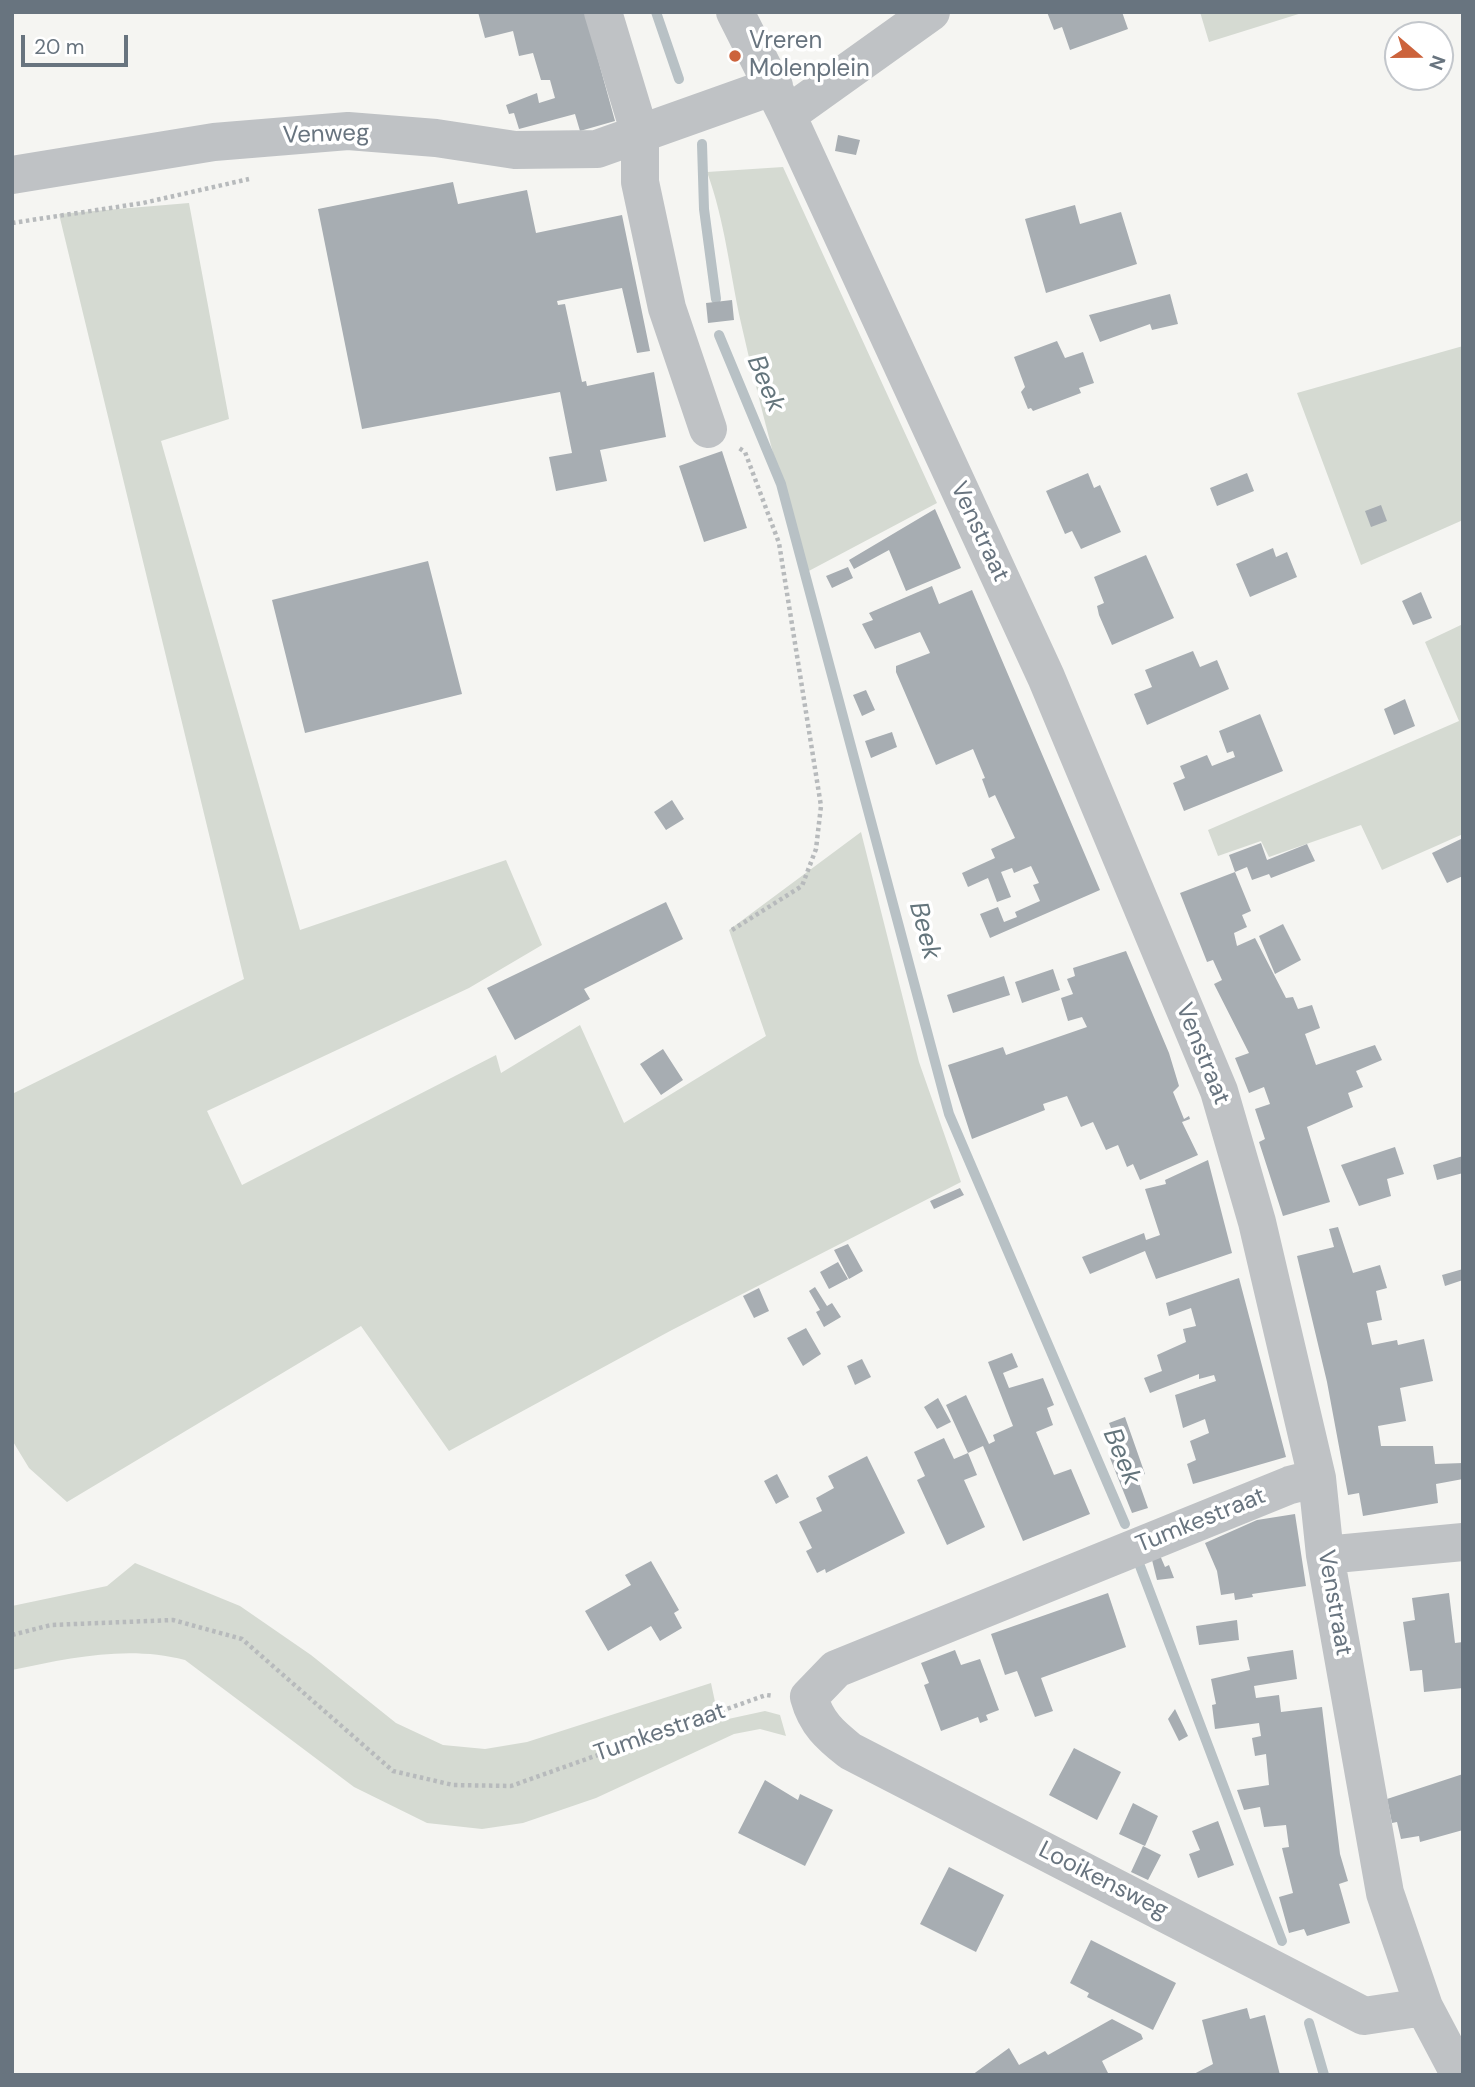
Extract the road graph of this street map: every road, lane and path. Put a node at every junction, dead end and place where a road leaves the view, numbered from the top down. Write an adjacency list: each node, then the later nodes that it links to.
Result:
1 (603, 12): 5 (street)
2 (735, 12): 4 (street, Venstraat)
3 (931, 12): 4 (street, Venweg)
4 (781, 101): 5 (street, Venweg); 11 (street, Venstraat)
5 (640, 134): 6 (street, Venweg); 9 (street)
6 (12, 175)
7 (258, 177): 8 (path)
8 (12, 223)
9 (708, 429): 10 (path)
10 (732, 930)
11 (1317, 1478): 13 (street, Venstraat); 15 (street, Tumkestraat)
12 (1463, 1542): 13 (street)
13 (1325, 1555): 16 (street, Venstraat)
14 (12, 1635): 15 (path, Tumkestraat)
15 (808, 1697): 16 (street, Looikensweg)
16 (1424, 2007): 17 (street, Venstraat)
17 (1460, 2075)

